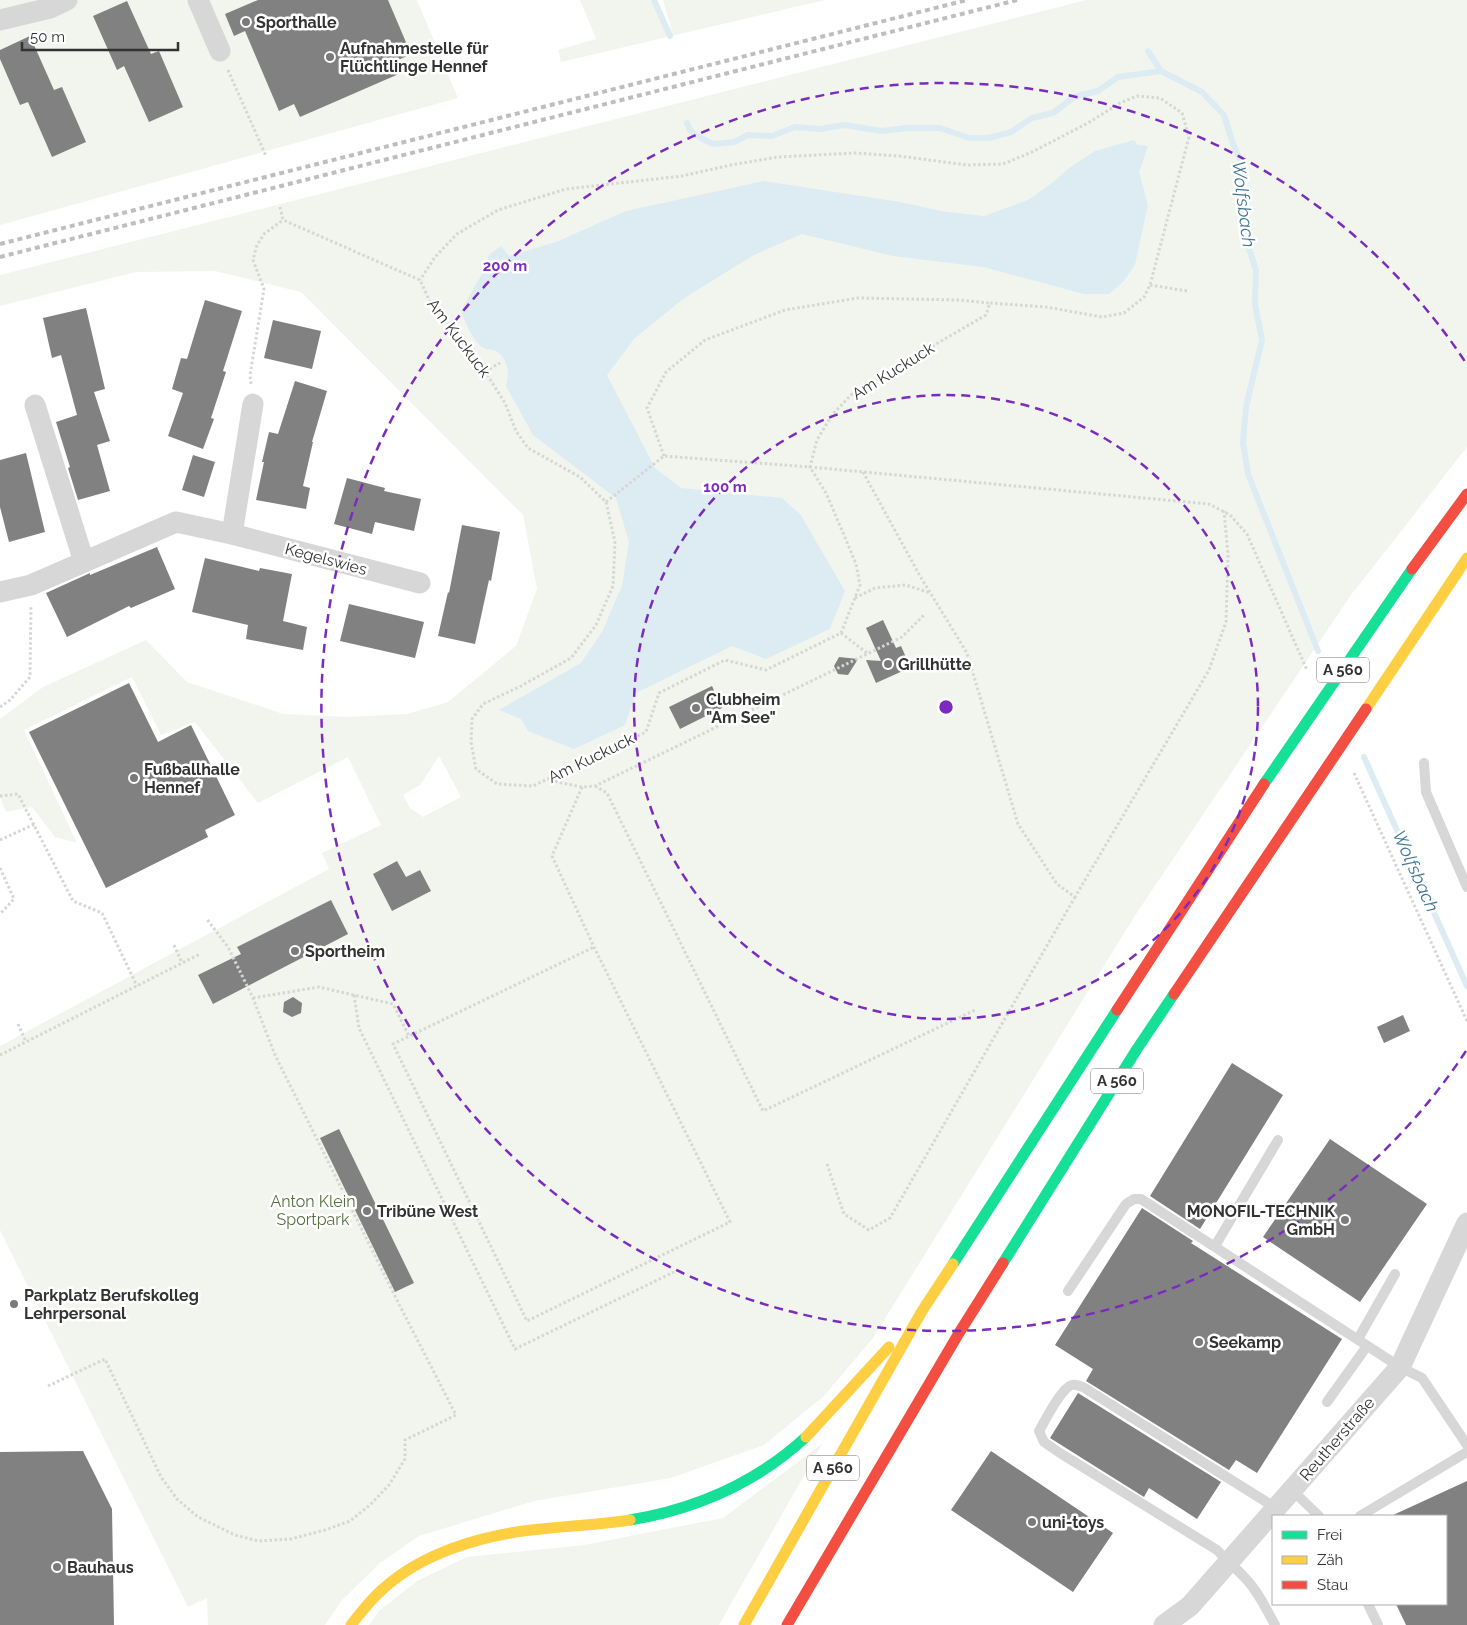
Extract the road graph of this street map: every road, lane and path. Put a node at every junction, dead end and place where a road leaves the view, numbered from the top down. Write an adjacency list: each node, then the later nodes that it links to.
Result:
1 (67, 0): 3 (street)
2 (198, 0): 4 (street)
3 (0, 20)
4 (220, 52): 5 (path)
5 (266, 156)
6 (280, 207): 7 (path)
7 (283, 220): 8 (path, Am Kuckuck); 14 (path)
8 (420, 280): 9 (path, Am Kuckuck); 13 (path, Am Kuckuck)
9 (1150, 285): 10 (path); 11 (path, Am Kuckuck)
10 (1187, 291)
11 (990, 303): 16 (path); 17 (path, Am Kuckuck)
12 (500, 363): 13 (path)
13 (485, 371): 20 (path, Am Kuckuck)
14 (253, 404): 22 (street)
15 (35, 405): 24 (street)
16 (664, 456): 17 (path); 20 (path)
17 (810, 467): 18 (path); 29 (path)
18 (863, 472): 21 (path); 28 (path)
19 (1467, 494): 68 (highway, A 560)
20 (606, 502): 37 (path, Am Kuckuck)
21 (1224, 511): 33 (path); 45 (path)
22 (232, 534): 24 (street, Kegelswies); 25 (street, Kegelswies)
23 (1467, 558): 84 (highway, A 560)
24 (84, 562): 26 (street, Kegelswies)
25 (420, 583)
26 (31, 585): 27 (street, Kegelswies); 34 (path)
27 (0, 592)
28 (930, 593): 29 (path); 45 (path)
29 (854, 598): 31 (path)
30 (925, 614): 32 (path)
31 (841, 633): 32 (path); 37 (path, Am Kuckuck)
32 (867, 653): 38 (path)
33 (1307, 670)
34 (0, 708)
35 (1424, 762): 44 (lane)
36 (1354, 773): 56 (path)
37 (553, 776): 39 (path)
38 (595, 786): 39 (path); 55 (path)
39 (582, 787): 49 (path)
40 (0, 796): 41 (path)
41 (35, 824): 42 (path); 52 (path)
42 (0, 840)
43 (0, 868): 46 (path)
44 (1467, 887)
45 (1075, 897): 62 (path)
46 (0, 914)
47 (206, 918): 54 (path)
48 (174, 945): 51 (path)
49 (594, 947): 58 (path); 58 (path)
50 (200, 954): 51 (path)
51 (182, 963): 52 (path)
52 (137, 986): 59 (path)
53 (354, 996): 54 (path); 58 (path); 65 (path)
54 (254, 998): 72 (path)
55 (975, 1010)
56 (1467, 1022)
57 (18, 1024): 59 (path)
58 (409, 1036)
59 (26, 1042): 60 (path)
60 (0, 1055)
61 (1278, 1140): 64 (lane)
62 (827, 1164)
63 (1467, 1222): 71 (street, Reutherstraße)
64 (1214, 1246): 67 (lane); 69 (lane)
65 (674, 1272)
66 (1395, 1274): 69 (lane)
67 (1068, 1291)
68 (922, 1311): 82 (highway); 83 (highway, A 560)
69 (1358, 1339): 70 (lane)
70 (1368, 1346): 71 (lane); 73 (lane)
71 (1400, 1367): 74 (lane); 76 (street, Reutherstraße)
72 (48, 1386)
73 (1327, 1402)
74 (1467, 1445)
75 (1467, 1452): 79 (lane)
76 (1292, 1490): 77 (street, Reutherstraße); 78 (lane)
77 (1276, 1508): 80 (street, Reutherstraße); 80 (lane)
78 (1318, 1515)
79 (1362, 1515)
80 (1228, 1563): 85 (street, Reutherstraße); 86 (lane)
81 (1368, 1605): 87 (lane)
82 (351, 1625)
83 (744, 1625)
84 (787, 1625)
85 (1164, 1625)
86 (1275, 1625)
87 (1378, 1625)

